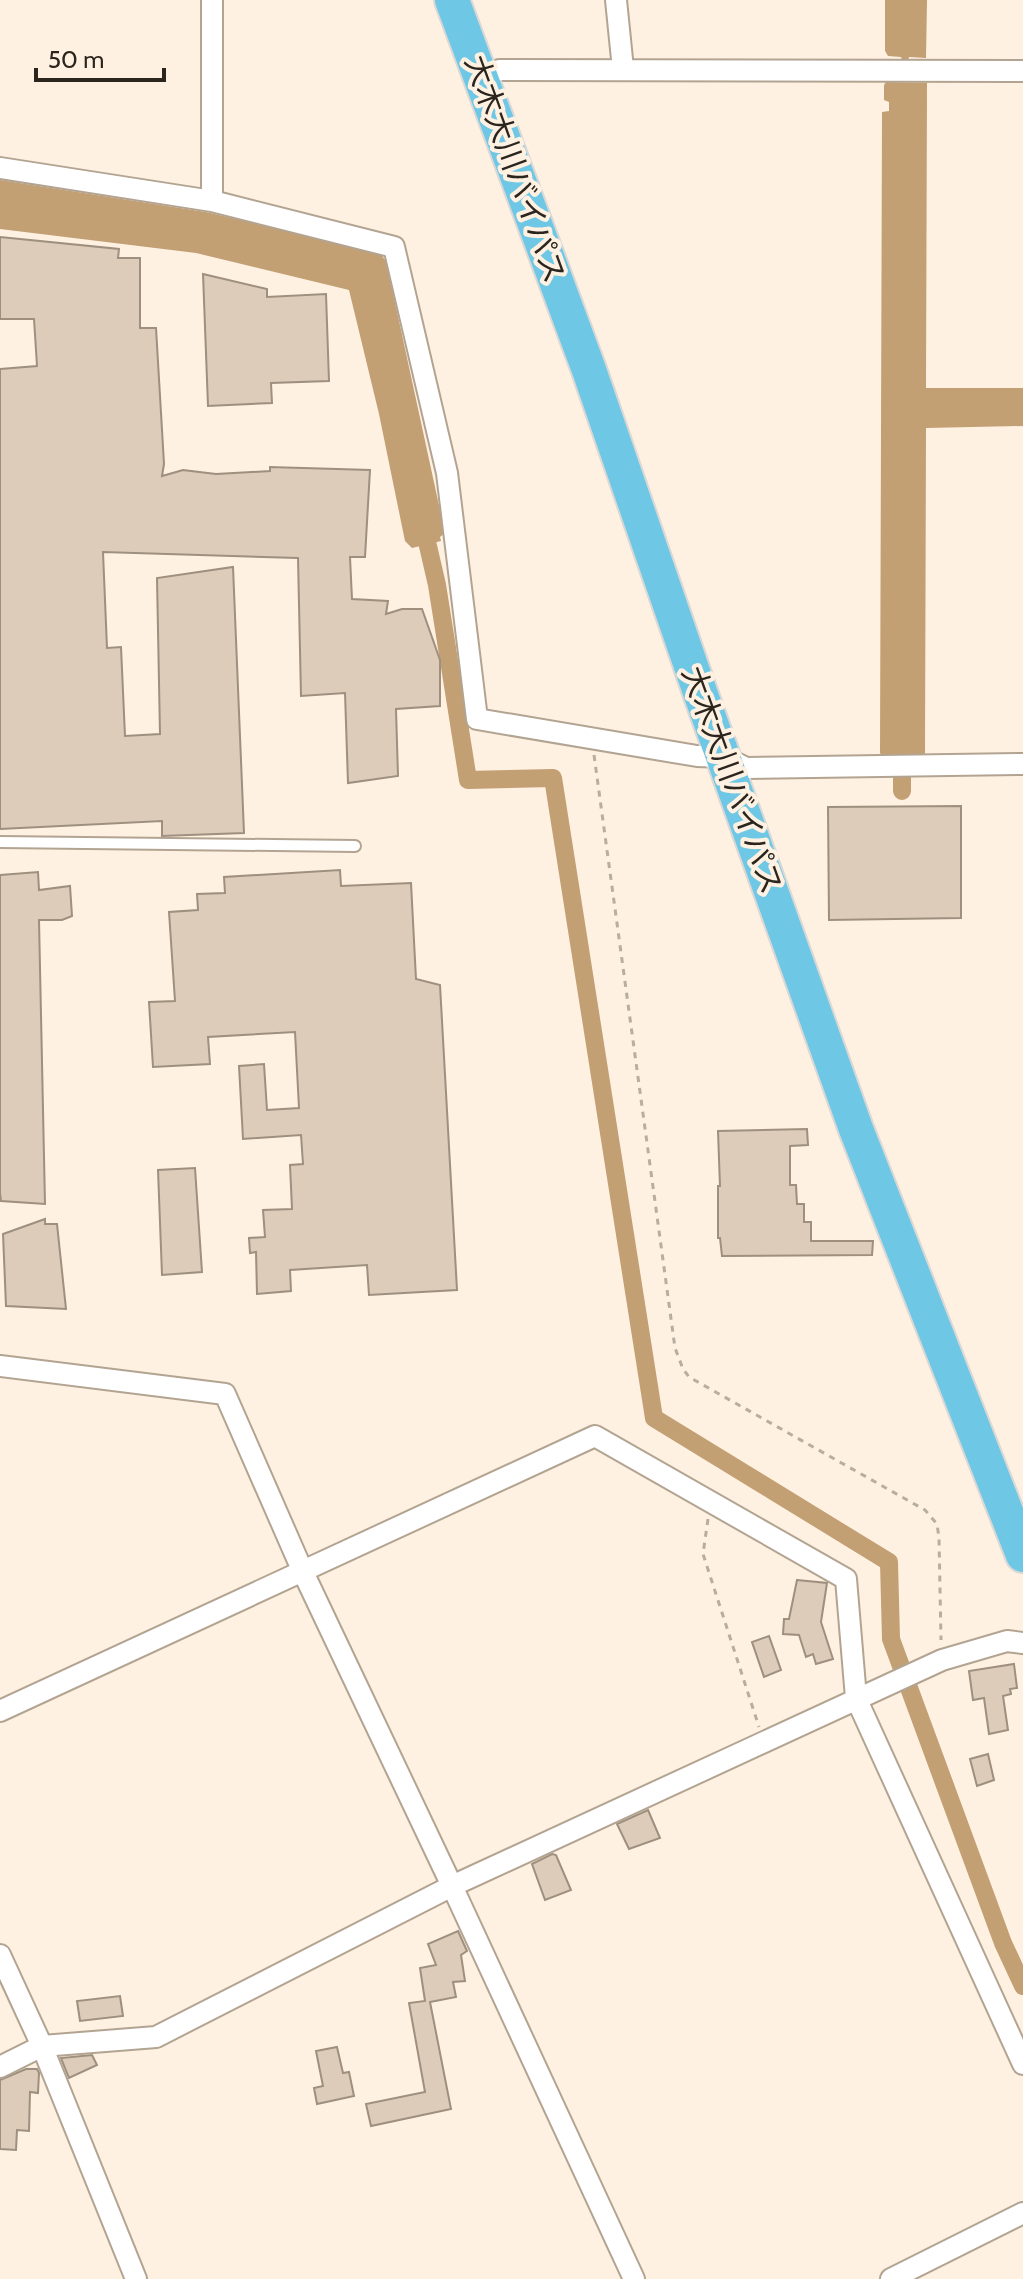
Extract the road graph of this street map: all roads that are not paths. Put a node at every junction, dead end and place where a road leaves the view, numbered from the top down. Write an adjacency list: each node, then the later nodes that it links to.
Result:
1 (212, 0): 9 (street)
2 (452, 0): 11 (highway, 大木大川バイパス)
3 (472, 0): 6 (highway, 大木大川バイパス)
4 (616, 0): 5 (street)
5 (623, 69): 6 (street); 7 (street)
6 (499, 70): 11 (highway, 大木大川バイパス)
7 (1023, 71)
8 (0, 168): 9 (street)
9 (212, 201): 11 (street)
10 (1023, 764): 11 (street)
11 (741, 779): 15 (highway, 大木大川バイパス); 16 (highway, 大木大川バイパス)
12 (0, 842): 13 (lane)
13 (355, 846)
14 (0, 1366): 17 (street)
15 (1023, 1497)
16 (1023, 1555)
17 (303, 1572): 19 (street); 20 (street); 21 (street)
18 (1023, 1643): 19 (street)
19 (856, 1698): 21 (street); 24 (street)
20 (0, 1711)
21 (452, 1886): 23 (street); 28 (street)
22 (0, 1955): 23 (street)
23 (42, 2046): 25 (street); 27 (street)
24 (1023, 2064)
25 (0, 2067)
26 (1023, 2213): 29 (street)
27 (136, 2279)
28 (634, 2279)
29 (891, 2279)

